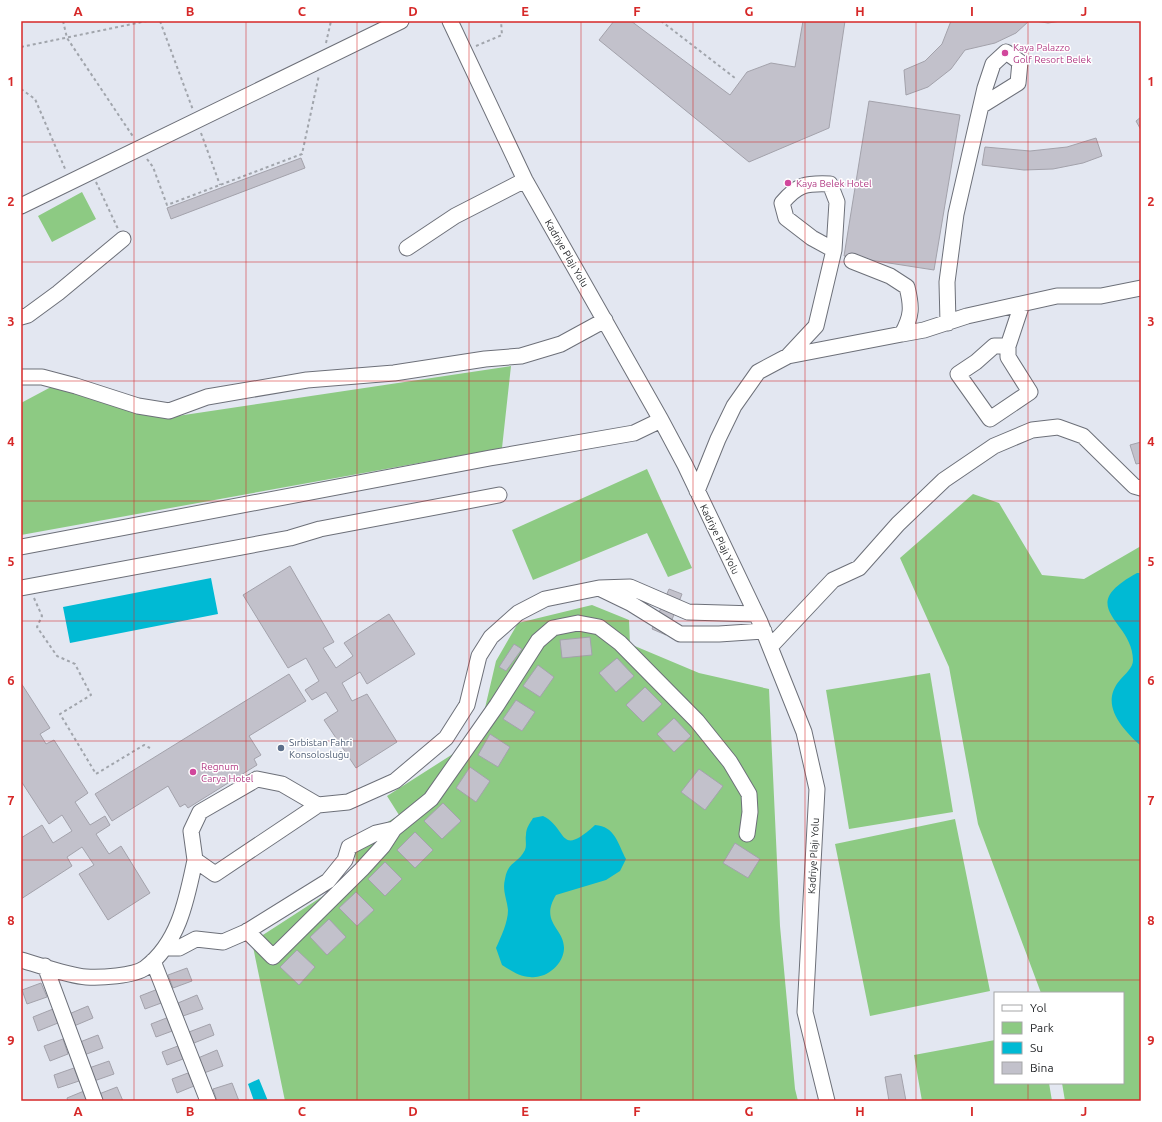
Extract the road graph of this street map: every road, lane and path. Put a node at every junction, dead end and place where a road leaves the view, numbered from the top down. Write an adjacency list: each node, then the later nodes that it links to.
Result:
1 (147, 21): 7 (path)
2 (160, 21): 12 (path)
3 (401, 21): 12 (street)
4 (450, 21): 8 (street, Kadriye Plajı Yolu)
5 (501, 21): 8 (path)
6 (661, 21): 9 (path)
7 (21, 47)
8 (464, 52): 14 (street, Kadriye Plajı Yolu)
9 (735, 78)
10 (21, 89): 15 (path)
11 (981, 106): 26 (street)
12 (196, 120): 13 (street); 16 (path)
13 (91, 173): 15 (street); 18 (path)
14 (525, 180): 19 (street); 25 (street, Kadriye Plajı Yolu)
15 (72, 183): 17 (street)
16 (220, 185)
17 (21, 206)
18 (123, 239): 24 (street)
19 (407, 248)
20 (834, 250): 20 (street); 29 (street)
21 (852, 261): 27 (street)
22 (1141, 288): 23 (street)
23 (1022, 304): 26 (street); 28 (street)
24 (21, 317)
25 (605, 320): 30 (street); 31 (street, Kadriye Plajı Yolu)
26 (948, 323): 27 (street)
27 (902, 334): 29 (street)
28 (1008, 346): 28 (street)
29 (788, 356): 33 (street)
30 (21, 377)
31 (661, 420): 33 (street, Kadriye Plajı Yolu); 35 (street)
32 (1141, 488): 40 (street)
33 (697, 490): 38 (street, Kadriye Plajı Yolu)
34 (499, 495): 36 (street)
35 (21, 547)
36 (25, 587): 41 (path)
37 (599, 588): 38 (street); 39 (street); 42 (street)
38 (756, 614): 39 (street, Kadriye Plajı Yolu)
39 (764, 631): 40 (street, Kadriye Plajı Yolu)
40 (770, 647): 53 (street, Kadriye Plajı Yolu)
41 (150, 748)
42 (318, 805): 45 (street); 45 (street)
43 (394, 829): 44 (street); 46 (street); 46 (street)
44 (747, 834)
45 (195, 860): 47 (street)
46 (247, 931): 47 (street)
47 (165, 948): 49 (street)
48 (21, 960): 50 (street)
49 (153, 961): 50 (street); 52 (street)
50 (44, 966): 51 (street)
51 (95, 1101)
52 (208, 1101)
53 (827, 1101)

